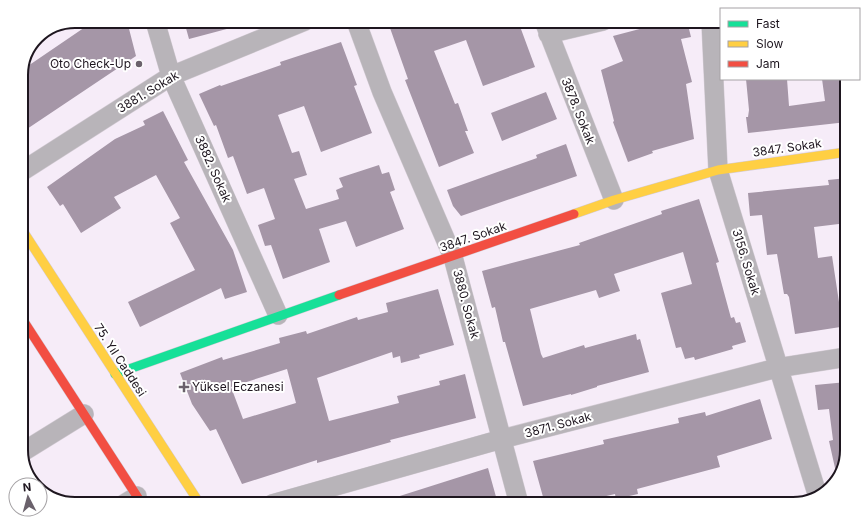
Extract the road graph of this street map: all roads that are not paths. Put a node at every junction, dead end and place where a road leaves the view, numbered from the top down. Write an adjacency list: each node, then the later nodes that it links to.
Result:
1 (157, 28): 6 (street, 3882. Sokak)
2 (288, 28): 6 (street, 3881. Sokak)
3 (359, 28): 12 (street, 3880. Sokak)
4 (546, 28): 10 (street, 3878. Sokak)
5 (711, 28): 9 (street, 3156. Sokak)
6 (171, 76): 8 (street, 3881. Sokak); 13 (street, 3882. Sokak)
7 (840, 153): 9 (street, 3847. Sokak)
8 (28, 168)
9 (718, 170): 10 (street, 3847. Sokak); 16 (street, 3156. Sokak)
10 (614, 200): 12 (street, 3847. Sokak)
11 (28, 239): 17 (street, 75. Yıl Caddesi)
12 (453, 257): 13 (street, 3847. Sokak); 19 (street, 3880. Sokak)
13 (278, 315): 17 (street, 3847. Sokak)
14 (28, 331): 18 (street)
15 (840, 359): 16 (street, 3871. Sokak)
16 (777, 368): 19 (street, 3871. Sokak); 21 (street, 3156. Sokak)
17 (115, 374): 23 (street, 75. Yıl Caddesi)
18 (84, 414): 20 (street); 22 (street)
19 (502, 439): 24 (street, 3871. Sokak); 25 (street, 3880. Sokak)
20 (28, 449)
21 (816, 491)
22 (132, 497)
23 (195, 497)
24 (297, 497)
25 (517, 497)

